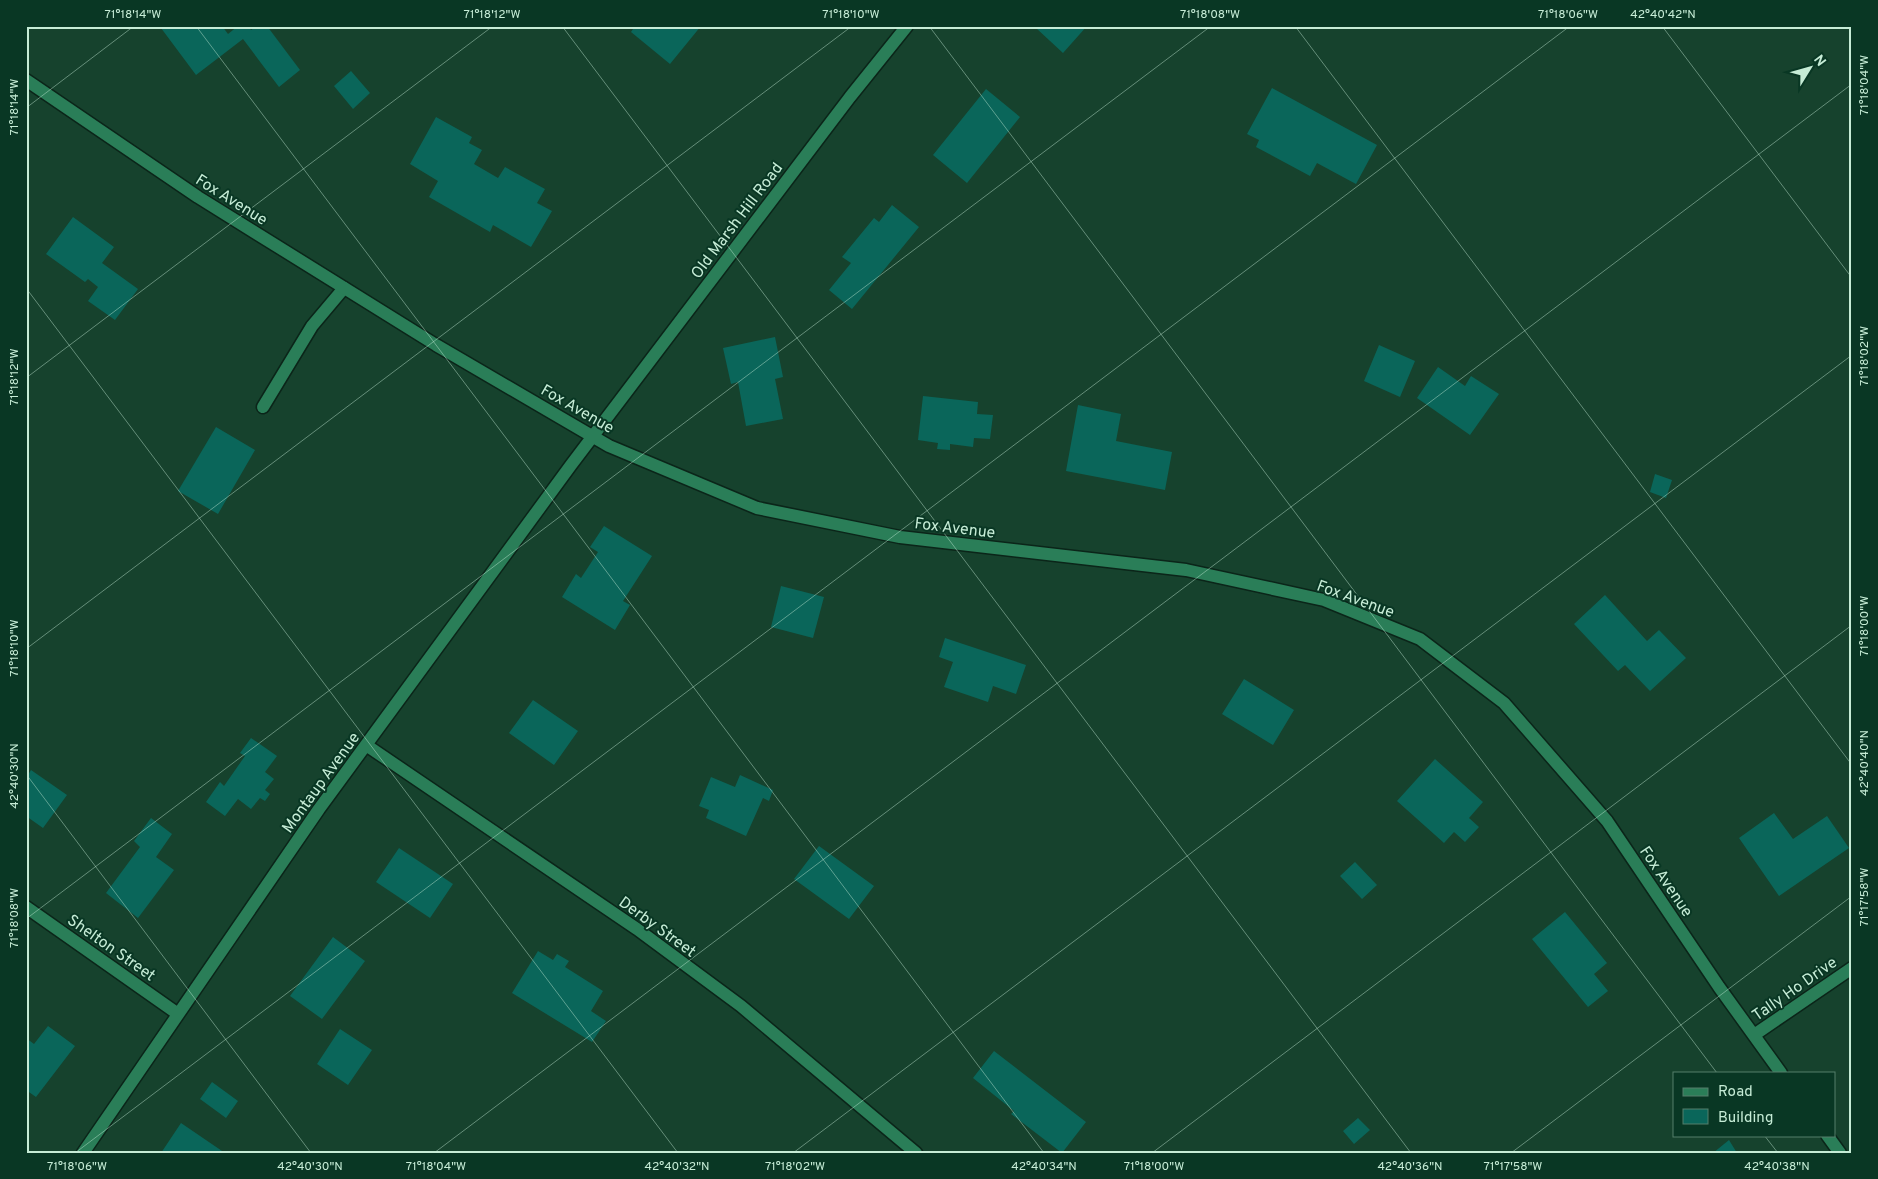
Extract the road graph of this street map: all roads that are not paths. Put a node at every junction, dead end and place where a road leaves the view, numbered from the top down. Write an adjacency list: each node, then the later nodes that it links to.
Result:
1 (907, 26): 5 (street, Old Marsh Hill Road)
2 (26, 80): 3 (street, Fox Avenue)
3 (344, 288): 4 (street); 5 (street, Fox Avenue)
4 (264, 407)
5 (593, 436): 6 (street, Montaup Avenue); 10 (street, Fox Avenue)
6 (366, 745): 9 (street, Montaup Avenue); 14 (street, Derby Street)
7 (26, 907): 9 (street, Shelton Street)
8 (1852, 968): 10 (street, Tally Ho Drive)
9 (178, 1014): 13 (street, Montaup Avenue)
10 (1754, 1035): 11 (street, Fox Avenue)
11 (1780, 1072)
12 (1828, 1136): 15 (street)
13 (83, 1153)
14 (916, 1153)
15 (1840, 1153)

